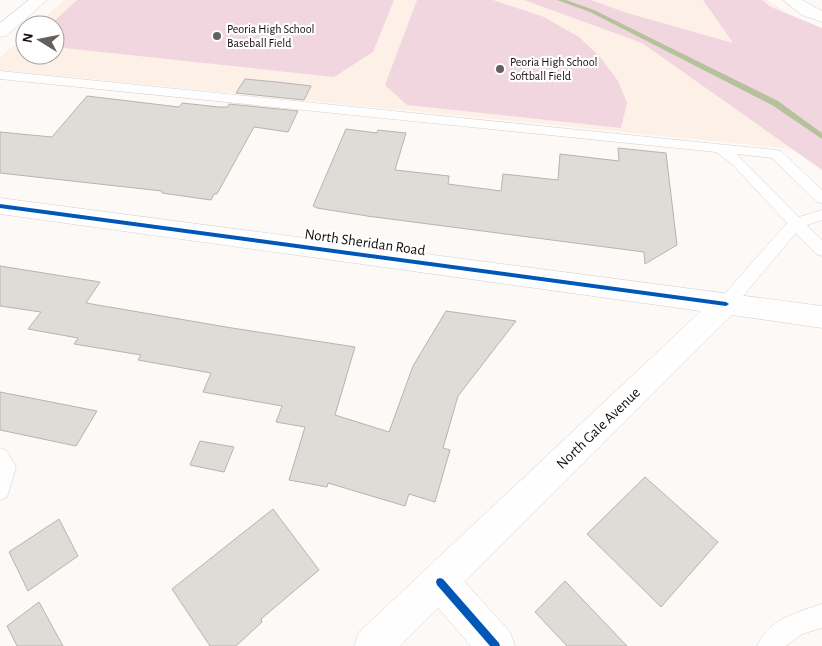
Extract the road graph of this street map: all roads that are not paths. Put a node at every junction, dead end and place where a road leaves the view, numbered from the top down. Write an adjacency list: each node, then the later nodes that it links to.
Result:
1 (39, 0): 4 (main road)
2 (791, 0): 3 (main road)
3 (822, 17)
4 (0, 32)
5 (0, 75): 6 (lane)
6 (721, 149): 7 (lane); 10 (lane)
7 (822, 198)
8 (0, 206): 12 (main road, North Sheridan Road)
9 (822, 214): 10 (lane)
10 (796, 223): 11 (lane); 12 (lane, North Gale Avenue)
11 (822, 250)
12 (726, 304): 13 (main road, North Sheridan Road); 16 (main road, North Gale Avenue)
13 (822, 316)
14 (0, 458): 15 (lane)
15 (0, 490)
16 (440, 582): 18 (main road, North Gale Avenue); 19 (main road)
17 (822, 616): 20 (lane)
18 (373, 646)
19 (496, 646)
20 (769, 646)

